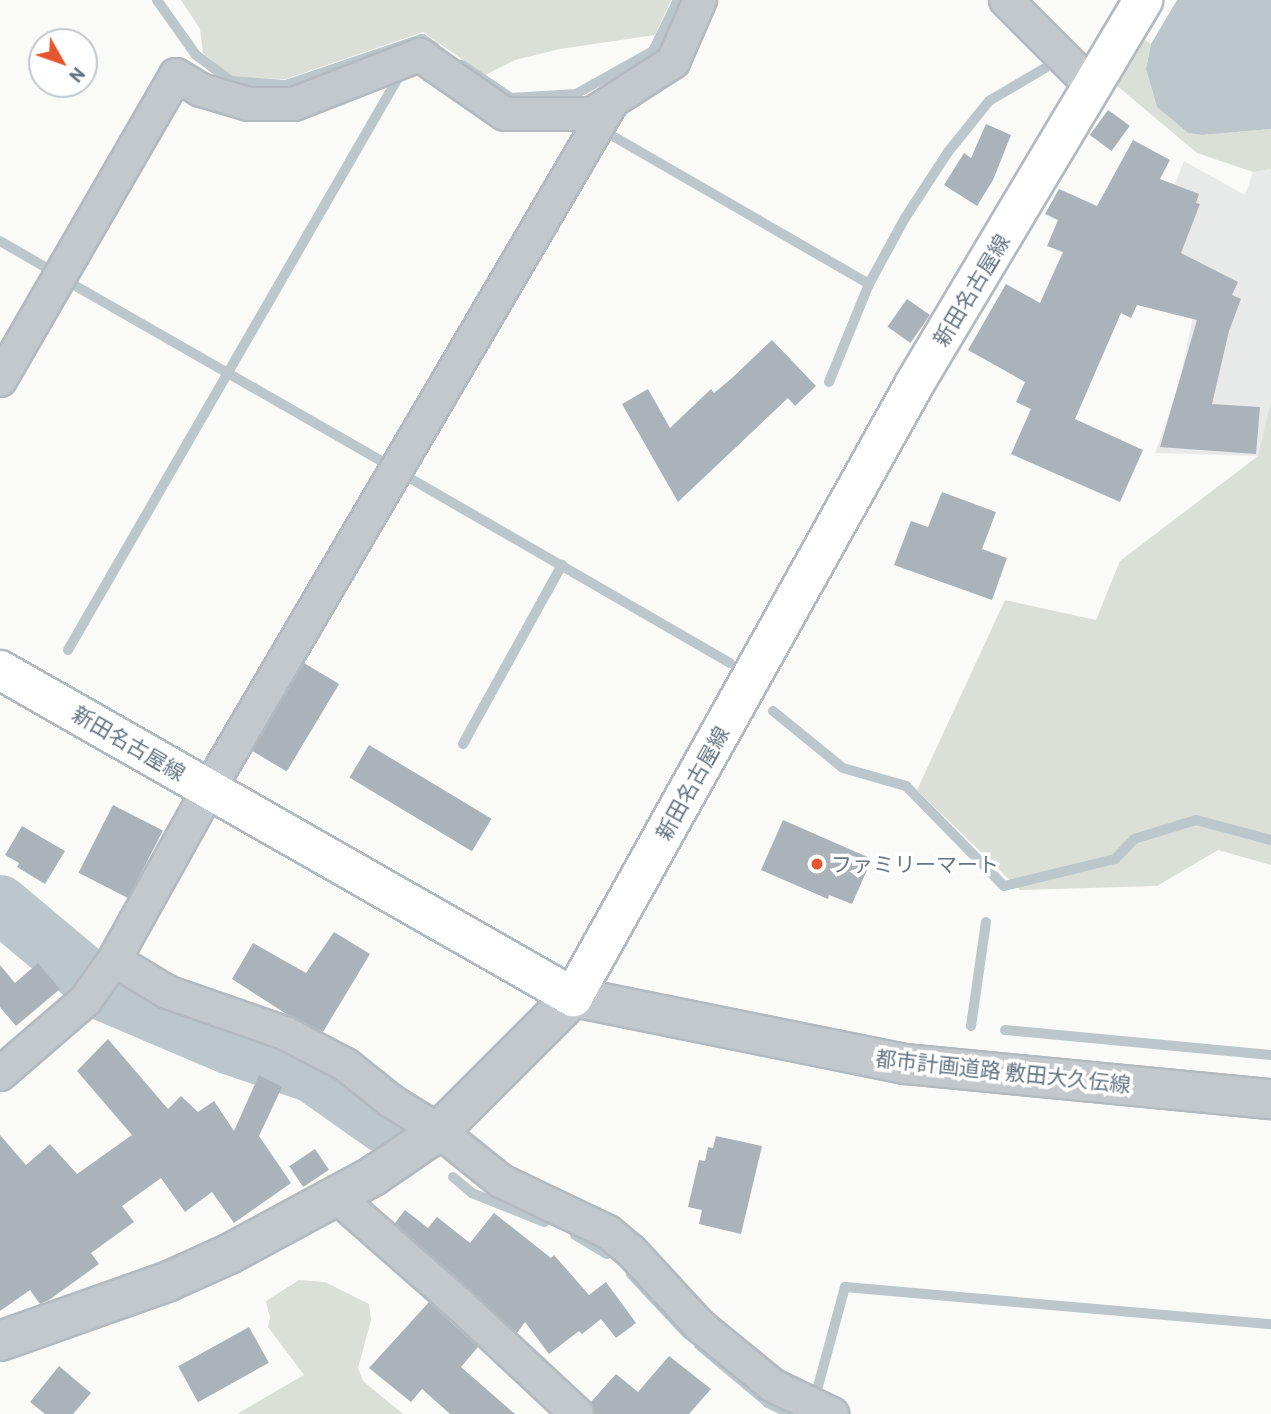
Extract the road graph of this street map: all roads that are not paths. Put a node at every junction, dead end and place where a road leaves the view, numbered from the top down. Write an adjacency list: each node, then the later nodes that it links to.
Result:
1 (700, 0): 5 (street)
2 (1006, 0): 4 (street)
3 (1143, 0): 4 (main road, 新田名古屋線)
4 (1092, 86): 10 (main road, 新田名古屋線)
5 (610, 105): 6 (street); 8 (street)
6 (0, 380)
7 (0, 670): 8 (main road, 新田名古屋線)
8 (209, 789): 9 (street); 10 (main road, 新田名古屋線)
9 (111, 964): 11 (street); 13 (street)
10 (573, 997): 12 (street, 都市計画道路 敷田大久伝線); 13 (street)
11 (0, 1074)
12 (1271, 1099)
13 (439, 1131): 14 (street); 17 (street)
14 (336, 1196): 15 (street); 16 (street)
15 (0, 1341)
16 (577, 1414)
17 (832, 1414)

